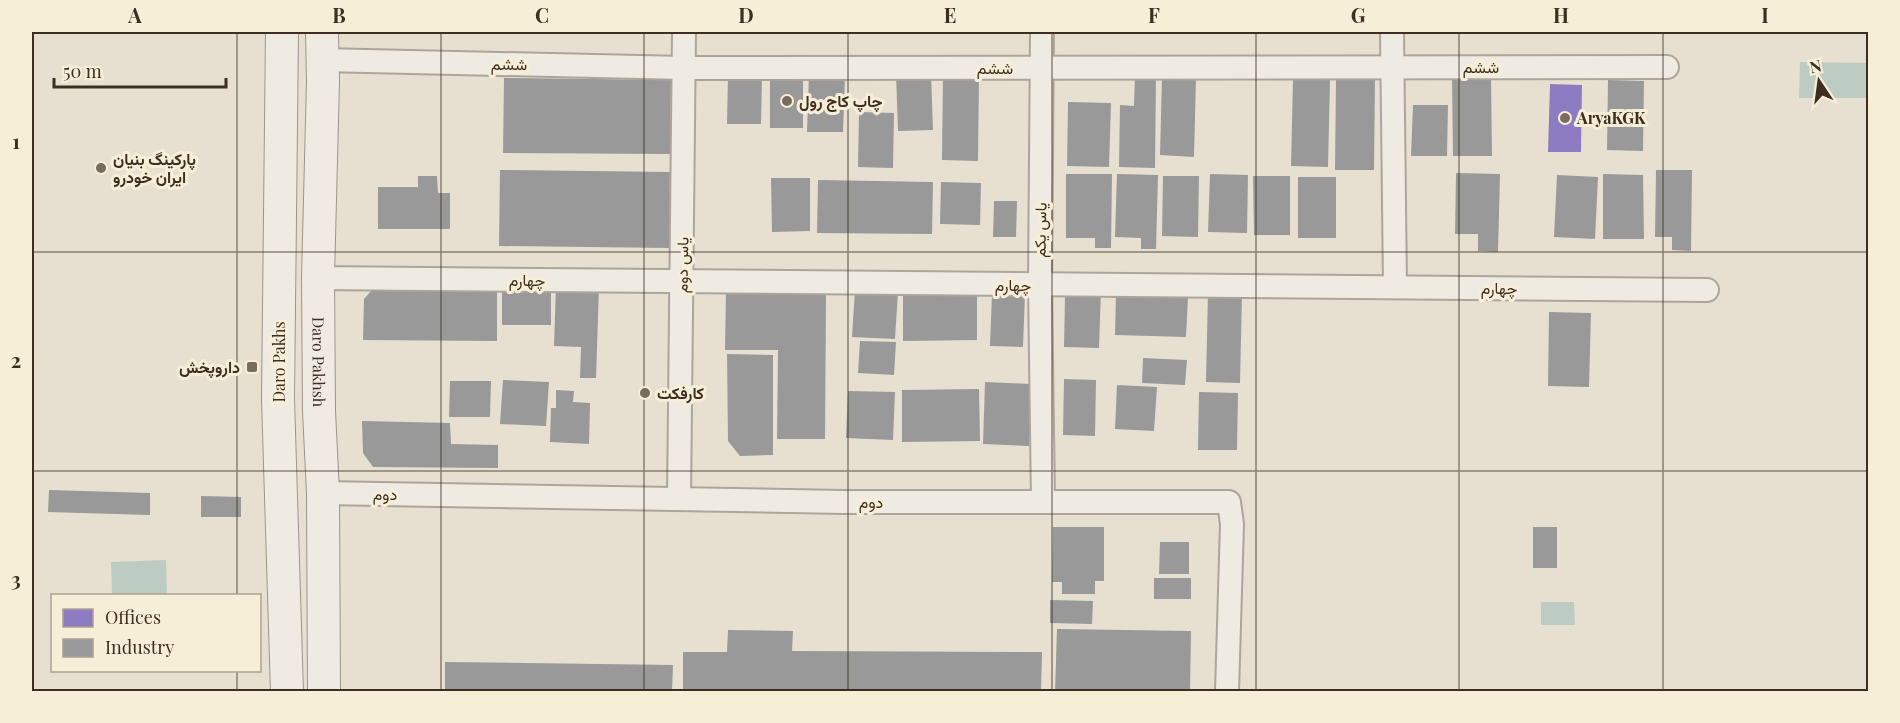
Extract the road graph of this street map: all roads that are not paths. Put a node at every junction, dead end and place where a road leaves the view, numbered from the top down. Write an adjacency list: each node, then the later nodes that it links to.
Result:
1 (282, 32): 15 (street, Daro Pakhs)
2 (684, 32): 8 (street, یاس دوم)
3 (1042, 32): 9 (street, یاس یکم)
4 (1392, 32): 6 (street)
5 (322, 46): 8 (street, ششم); 10 (street, Daro Pakhsh)
6 (1392, 67): 7 (street, ششم); 9 (street, ششم); 13 (street)
7 (1667, 67)
8 (684, 68): 9 (street, ششم); 11 (street, یاس دوم)
9 (1042, 68): 12 (street, یاس یکم)
10 (318, 278): 11 (street, چهارم); 16 (street, Daro Pakhsh)
11 (682, 282): 12 (street, چهارم); 18 (street, یاس دوم)
12 (1040, 285): 13 (street, چهارم); 19 (street, یاس یکم)
13 (1395, 287): 14 (street, چهارم)
14 (1707, 290)
15 (278, 399): 16 (street); 20 (street, Daro Pakhs)
16 (319, 411): 17 (street, Daro Pakhsh)
17 (323, 493): 18 (street, دوم); 21 (street, Daro Pakhsh)
18 (679, 499): 19 (street, دوم)
19 (1042, 501): 22 (street, دوم)
20 (286, 692)
21 (324, 692)
22 (1227, 692)

